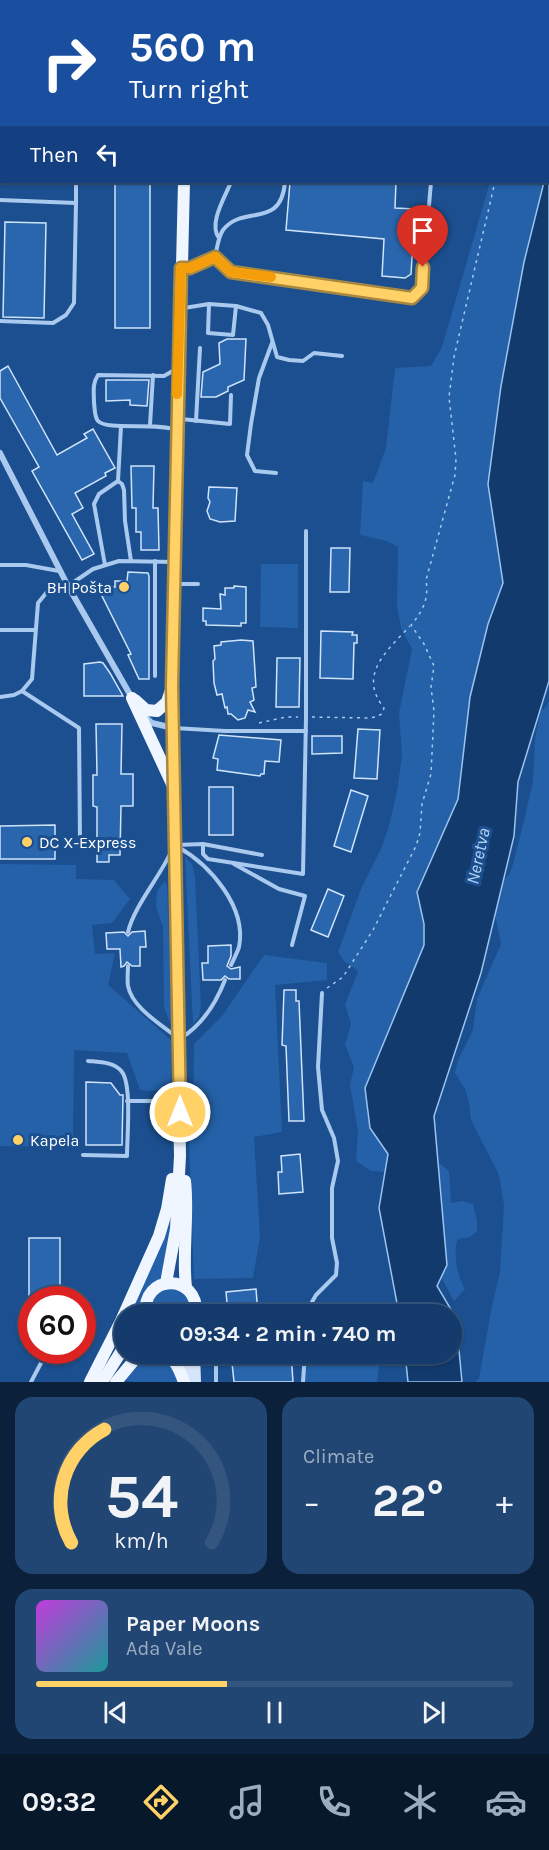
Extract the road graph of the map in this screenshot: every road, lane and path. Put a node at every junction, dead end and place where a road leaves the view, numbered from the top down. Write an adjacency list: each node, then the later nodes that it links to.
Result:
1 (76, 183): 8 (lane)
2 (184, 183): 11 (main road)
3 (231, 183): 9 (lane)
4 (285, 183): 9 (lane)
5 (431, 183): 10 (lane)
6 (495, 183): 39 (path)
7 (0, 200): 8 (lane)
8 (76, 203): 15 (lane)
9 (220, 238): 10 (lane)
10 (215, 257): 11 (lane)
11 (181, 268): 14 (main road)
12 (209, 304): 13 (lane); 13 (lane); 14 (lane)
13 (236, 306): 16 (lane)
14 (180, 309): 19 (main road)
15 (0, 321)
16 (273, 343): 18 (lane); 27 (lane)
17 (200, 348): 22 (lane)
18 (342, 356)
19 (178, 368): 20 (lane); 24 (main road)
20 (153, 375): 23 (lane); 25 (lane)
21 (231, 395): 22 (lane)
22 (196, 421): 24 (lane)
23 (150, 425): 24 (lane); 25 (lane)
24 (177, 425): 32 (main road)
25 (121, 426): 28 (lane)
26 (0, 453): 35 (street)
27 (276, 473)
28 (118, 482): 30 (lane); 34 (lane)
29 (306, 531): 47 (lane)
30 (130, 561): 31 (lane); 34 (lane)
31 (155, 561): 32 (lane); 42 (lane)
32 (174, 562): 36 (main road)
33 (0, 565): 35 (lane)
34 (105, 566): 38 (lane)
35 (59, 571): 38 (street)
36 (174, 584): 37 (lane); 43 (main road)
37 (198, 584)
38 (68, 586): 41 (lane); 46 (street)
39 (411, 625): 47 (path); 62 (path)
40 (0, 630): 41 (lane)
41 (35, 630): 44 (lane)
42 (155, 676)
43 (172, 686): 46 (main road); 49 (main road)
44 (22, 691): 45 (lane); 52 (lane)
45 (0, 697)
46 (132, 698): 49 (street); 51 (main road)
47 (306, 717): 48 (path); 50 (lane)
48 (255, 724)
49 (173, 728): 50 (lane); 51 (main road)
50 (306, 731): 56 (lane)
51 (174, 788): 54 (main road)
52 (80, 843)
53 (203, 844): 54 (lane); 55 (lane); 56 (lane)
54 (175, 845): 57 (lane); 59 (lane); 63 (main road)
55 (262, 855)
56 (230, 862): 58 (lane)
57 (128, 932)
58 (292, 945)
59 (231, 964)
60 (128, 966): 63 (lane)
61 (225, 980): 63 (lane)
62 (322, 993): 76 (lane)
63 (179, 1039): 65 (main road)
64 (88, 1061): 66 (lane)
65 (180, 1089): 67 (lane); 68 (main road)
66 (127, 1101): 67 (lane); 70 (lane)
67 (170, 1101): 68 (lane)
68 (180, 1112): 69 (main road)
69 (179, 1139): 71 (main road); 87 (main road)
70 (83, 1155)
71 (180, 1156): 72 (main road); 73 (main road)
72 (166, 1283): 73 (main road); 74 (main road)
73 (186, 1288): 75 (main road)
74 (147, 1304)
75 (197, 1304)
76 (312, 1304)
77 (40, 1364): 86 (lane)
78 (114, 1364): 88 (main road)
79 (121, 1364): 88 (main road)
80 (131, 1364): 89 (main road)
81 (176, 1364): 90 (main road)
82 (185, 1364): 91 (street)
83 (195, 1364): 92 (street)
84 (216, 1364): 93 (lane)
85 (304, 1364): 94 (lane)
86 (31, 1382)
87 (90, 1382)
88 (104, 1382)
89 (116, 1382)
90 (184, 1382)
91 (190, 1382)
92 (196, 1382)
93 (216, 1382)
94 (303, 1382)

